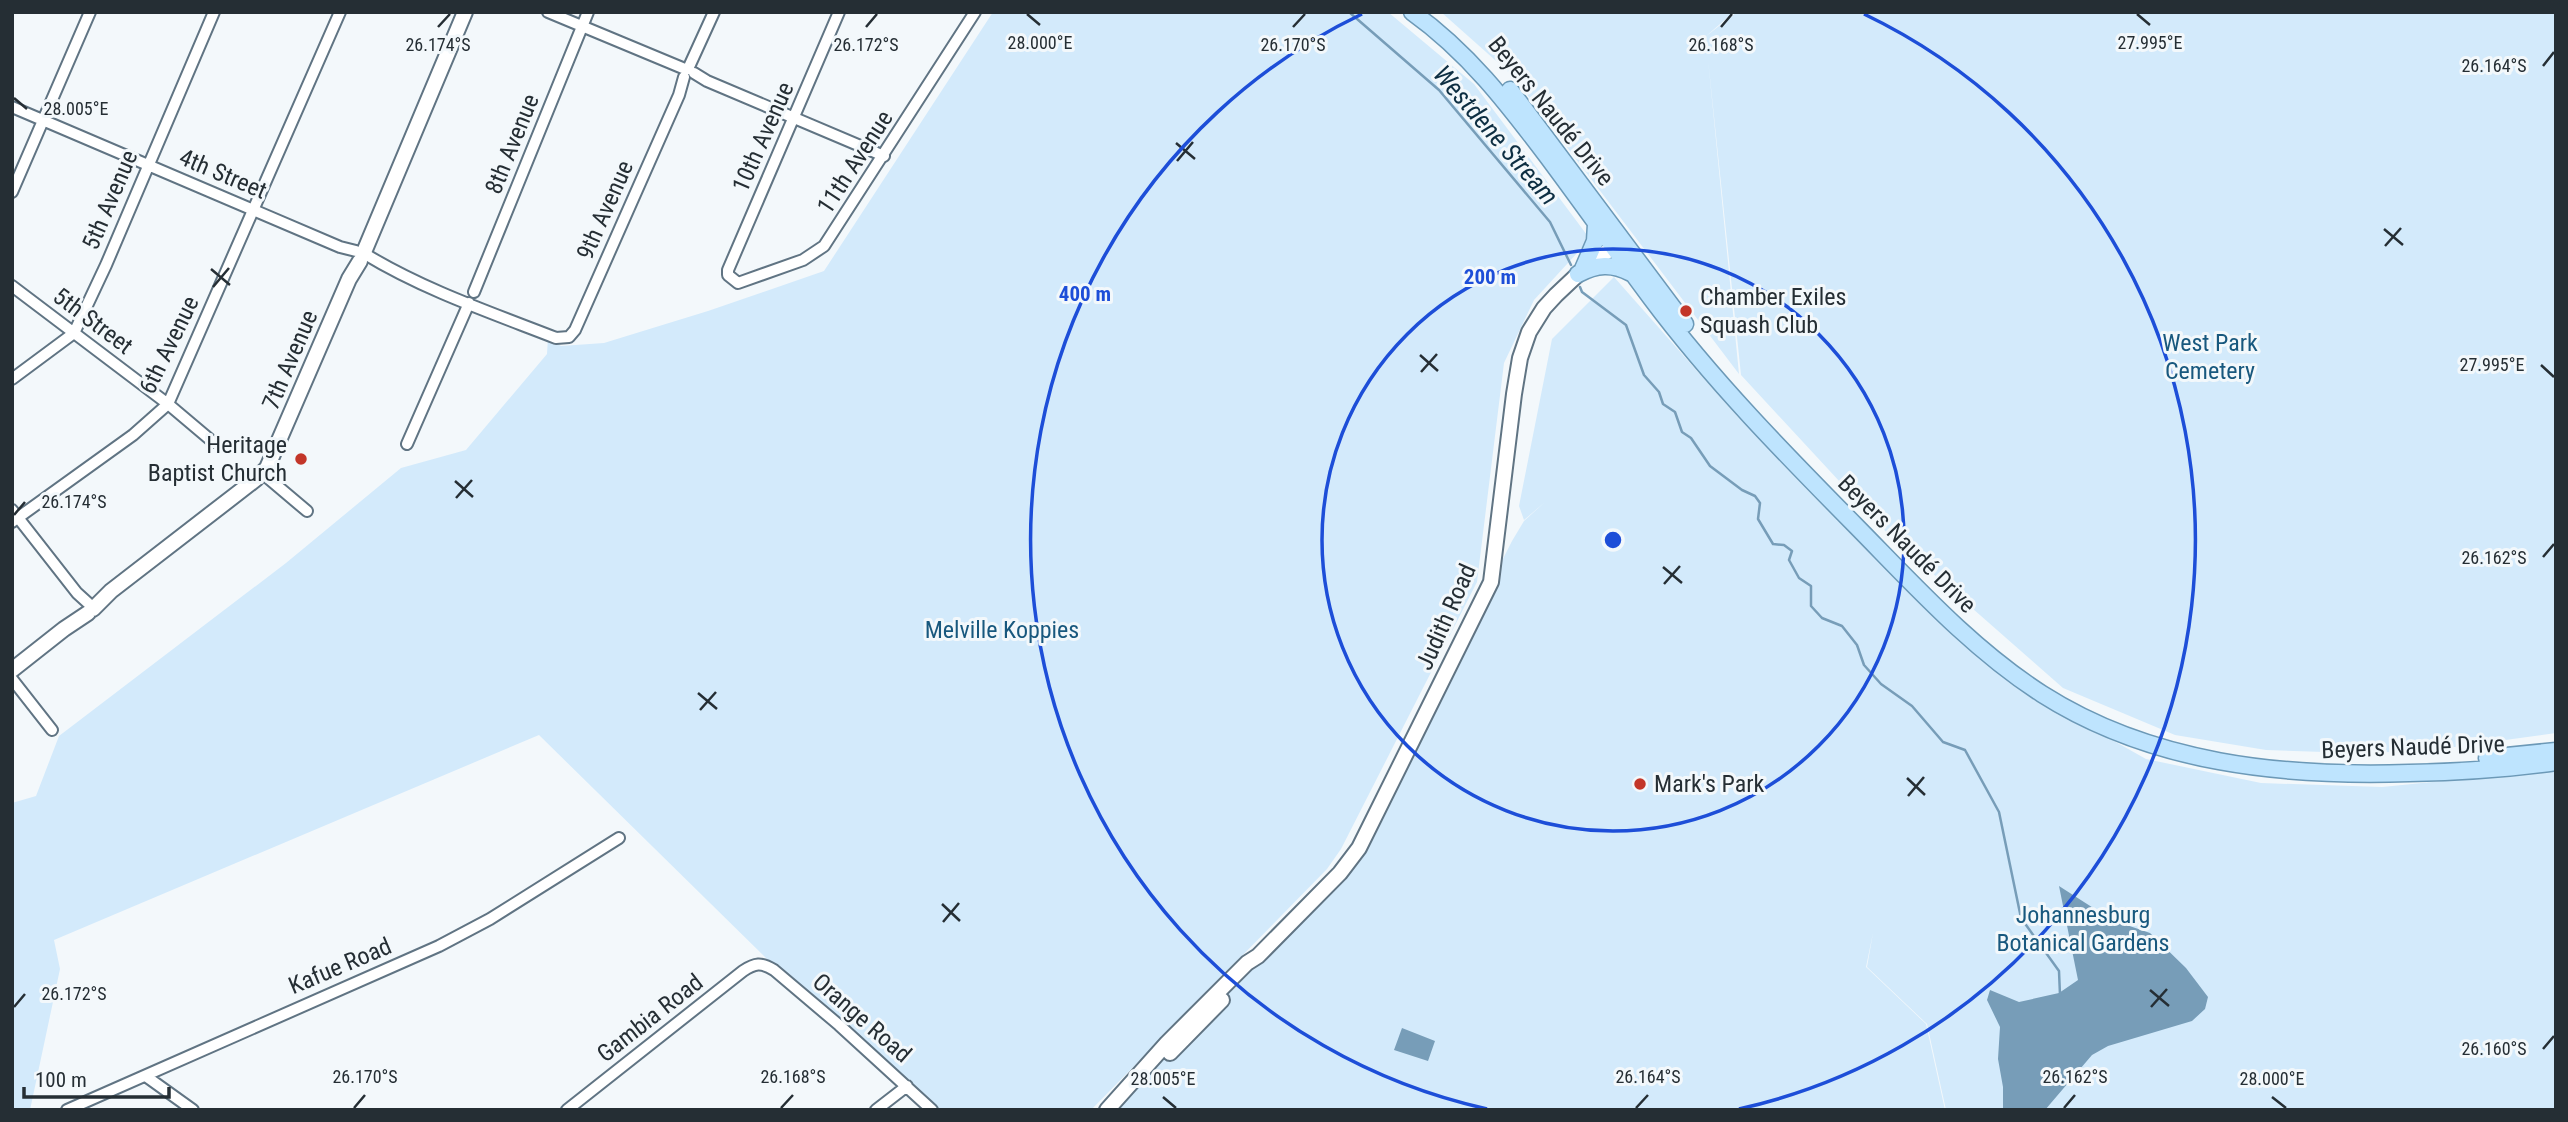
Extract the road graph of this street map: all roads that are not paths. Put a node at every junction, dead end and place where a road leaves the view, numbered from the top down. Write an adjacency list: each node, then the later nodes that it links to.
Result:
1 (90, 12): 16 (street)
2 (215, 12): 18 (street, 5th Avenue)
3 (340, 12): 20 (street, 6th Avenue)
4 (464, 12): 23 (street, 7th Avenue)
5 (548, 12): 12 (street)
6 (588, 12): 12 (street, 8th Avenue)
7 (714, 12): 13 (street, 9th Avenue)
8 (839, 12): 15 (street, 10th Avenue)
9 (975, 12): 17 (street, 11th Avenue)
10 (1412, 12): 21 (main road, Beyers Naudé Drive)
11 (1431, 12): 22 (main road, Beyers Naudé Drive)
12 (582, 27): 13 (street); 28 (street, 8th Avenue)
13 (688, 74): 15 (street); 31 (street, 9th Avenue)
14 (12, 107): 16 (street, 4th Street)
15 (794, 118): 17 (street); 26 (street, 10th Avenue)
16 (44, 120): 18 (street, 4th Street); 19 (street)
17 (884, 156): 26 (street, 11th Avenue)
18 (148, 165): 20 (street, 4th Street); 30 (street, 5th Avenue)
19 (12, 192)
20 (255, 210): 23 (street, 4th Street); 33 (street, 6th Avenue)
21 (1596, 224): 22 (main road, Beyers Naudé Drive); 24 (main road)
22 (1619, 244): 24 (street, Judith Road); 25 (main road, Beyers Naudé Drive); 43 (main road, Beyers Naudé Drive)
23 (359, 255): 29 (street, 4th Street); 36 (street, 7th Avenue)
24 (1581, 271): 25 (main road); 54 (street, Judith Road)
25 (1633, 274): 44 (main road, Beyers Naudé Drive)
26 (730, 279)
27 (12, 286): 30 (street, 5th Street)
28 (474, 292)
29 (469, 303): 31 (street, 4th Street); 35 (street)
30 (74, 333): 32 (street, 5th Avenue); 33 (street, 5th Street)
31 (566, 339)
32 (12, 379)
33 (168, 404): 34 (street, 5th Street); 38 (street, 6th Avenue)
34 (213, 442)
35 (407, 444)
36 (262, 473): 37 (street); 39 (street, 7th Avenue)
37 (307, 511)
38 (14, 517): 39 (street)
39 (86, 605): 40 (street, 7th Avenue)
40 (12, 670)
41 (12, 679): 42 (street)
42 (52, 730)
43 (2556, 751)
44 (2556, 762)
45 (619, 838): 47 (street, Kafue Road)
46 (761, 963): 48 (street, Orange Road); 51 (street, Gambia Road)
47 (147, 1077): 49 (street, Kafue Road); 50 (street)
48 (907, 1086): 52 (street); 53 (street, Orange Road)
49 (67, 1110)
50 (192, 1110)
51 (567, 1110)
52 (876, 1110)
53 (932, 1110)
54 (1107, 1110)

